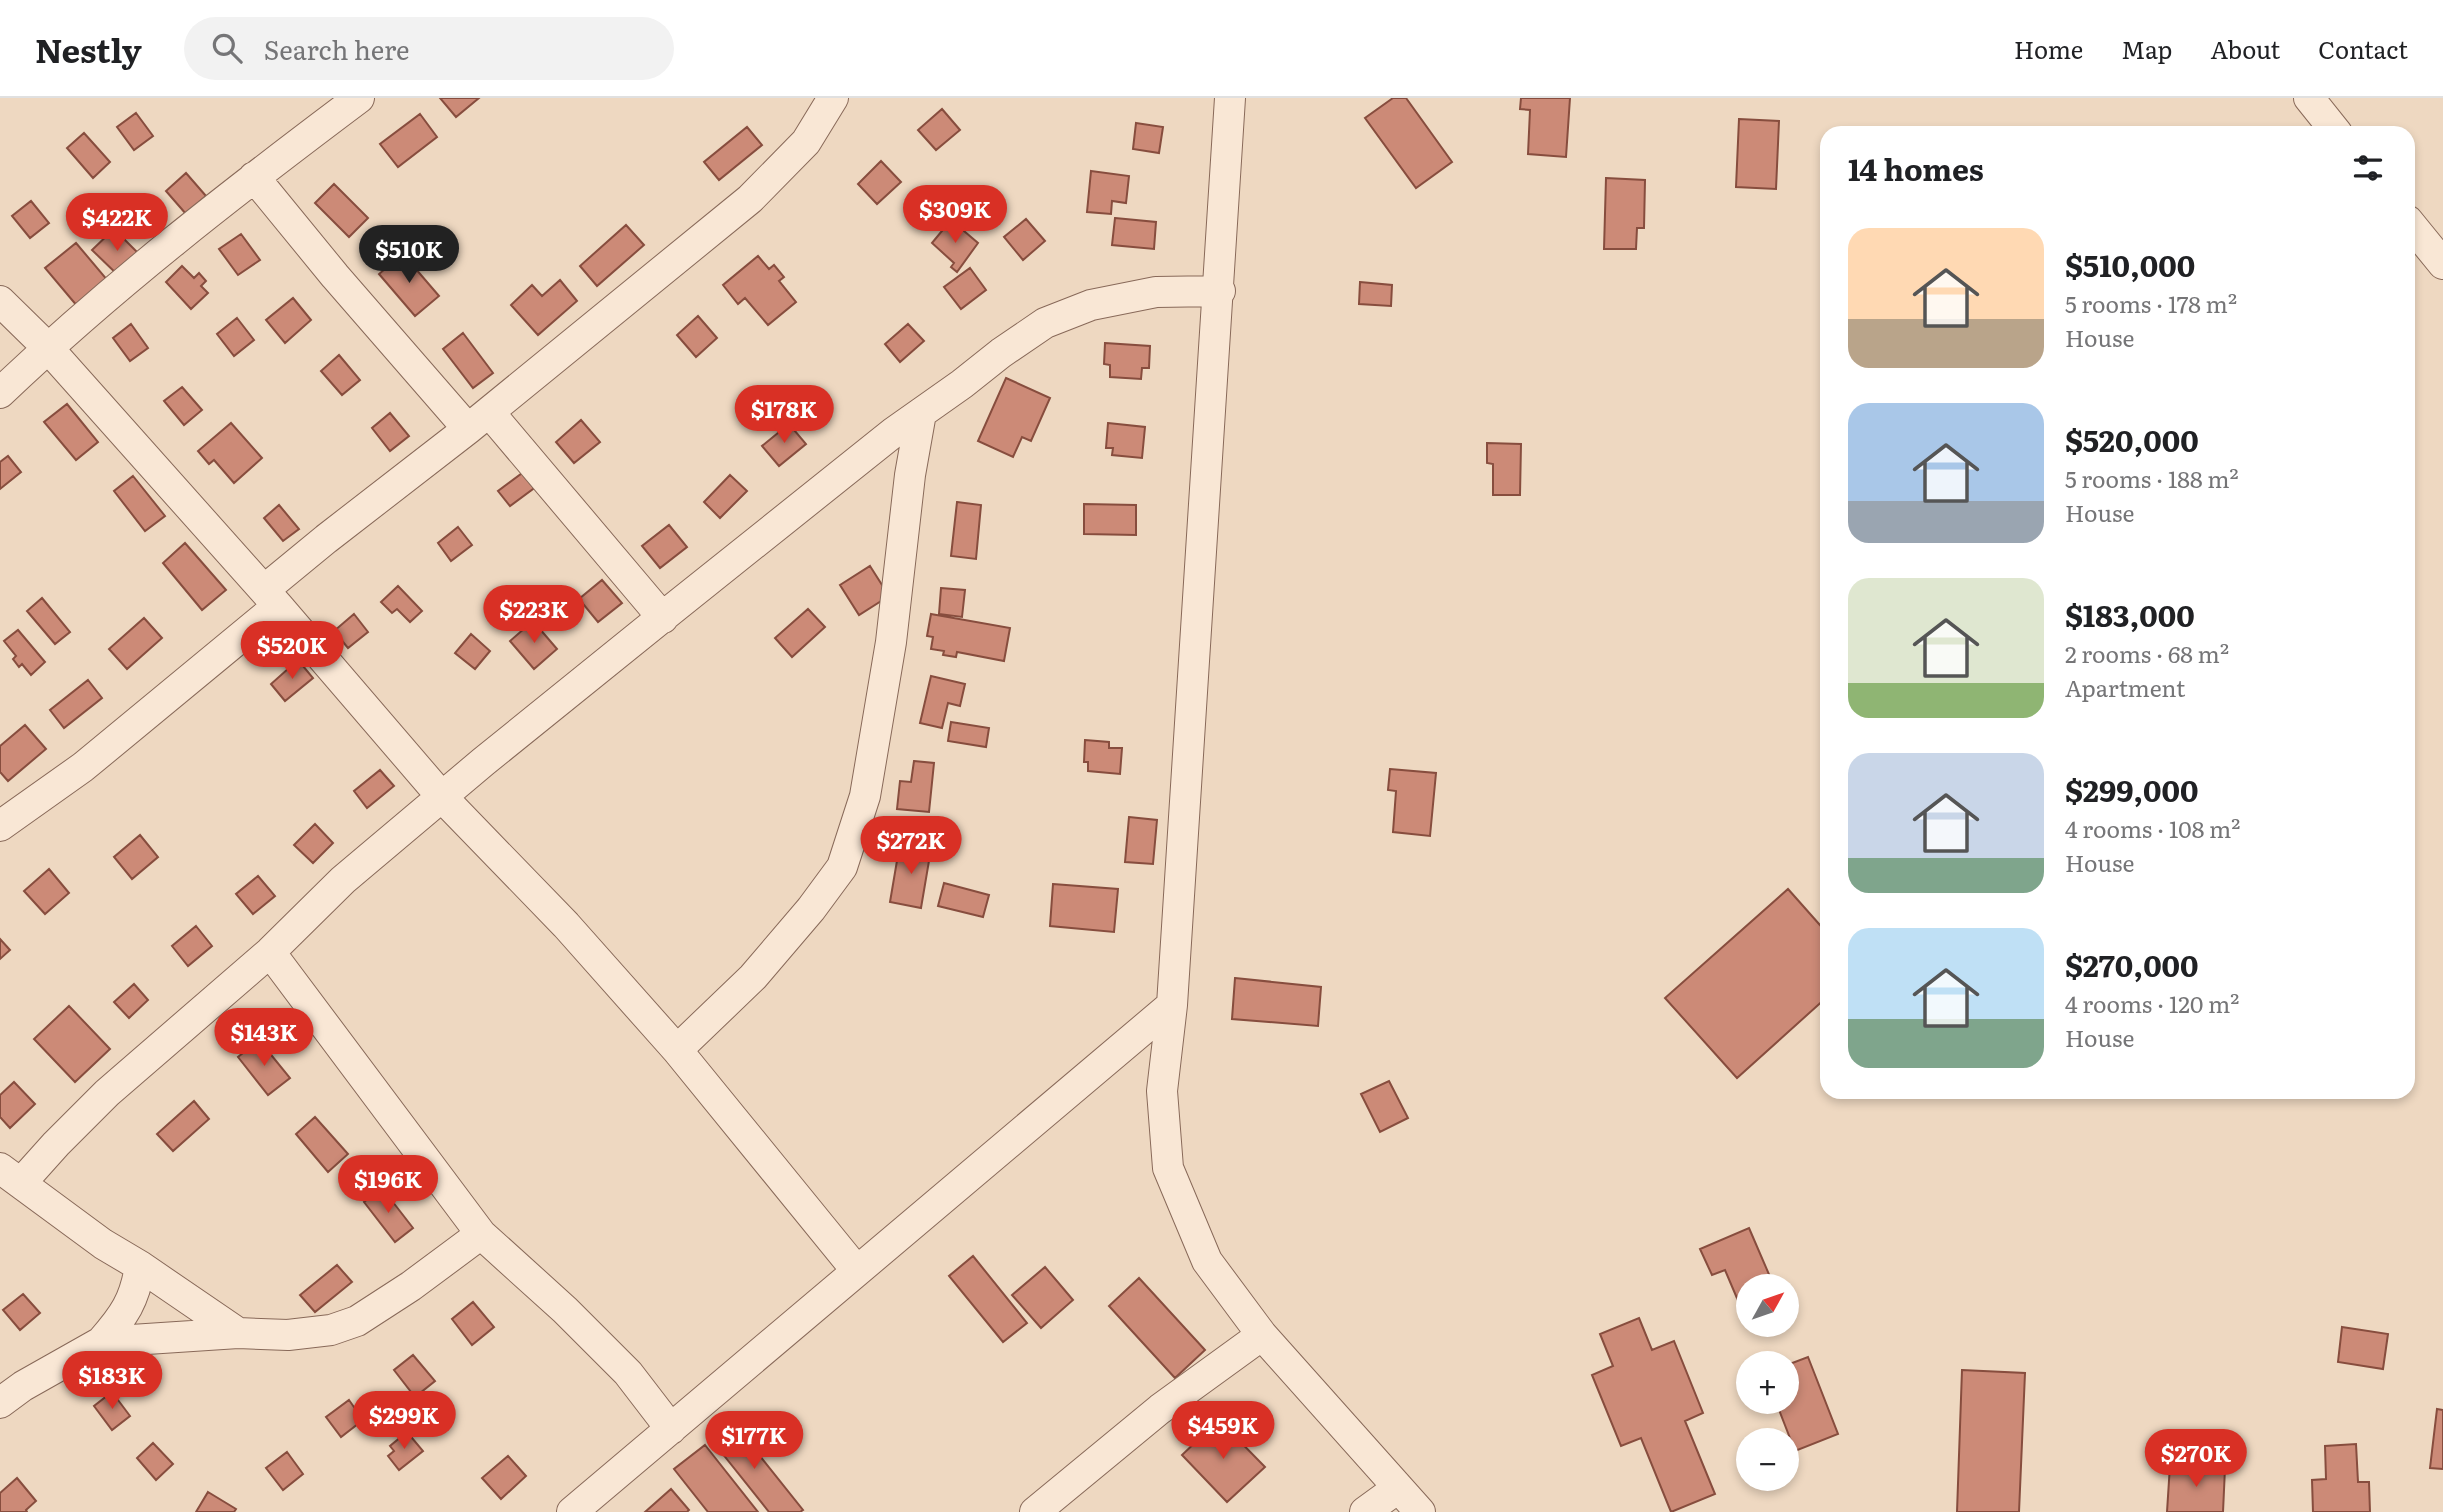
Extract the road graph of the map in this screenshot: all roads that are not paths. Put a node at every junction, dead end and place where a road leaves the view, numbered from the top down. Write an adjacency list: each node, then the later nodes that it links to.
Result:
1 (359, 98): 6 (street)
2 (833, 98): 14 (street)
3 (1230, 98): 9 (street)
4 (2308, 98): 5 (street)
5 (2331, 126)
6 (254, 177): 11 (street); 14 (street)
7 (2415, 229): 8 (street)
8 (2442, 261)
9 (1220, 291): 13 (street); 20 (street)
10 (0, 301): 11 (street)
11 (48, 348): 12 (street); 15 (street)
12 (0, 393)
13 (921, 413): 16 (street); 21 (street)
14 (479, 420): 15 (street); 16 (street)
15 (271, 598): 17 (street); 18 (street)
16 (663, 618): 17 (street)
17 (442, 797): 19 (street); 21 (street)
18 (0, 826)
19 (270, 952): 22 (street); 23 (street)
20 (1172, 1004): 25 (street); 27 (street)
21 (677, 1050): 25 (street)
22 (10, 1175): 24 (street)
23 (481, 1234): 26 (street); 30 (street)
24 (140, 1266): 26 (street); 28 (street)
25 (857, 1271): 30 (street)
26 (239, 1332): 28 (street)
27 (1262, 1335): 31 (street); 33 (street)
28 (102, 1342): 29 (street)
29 (0, 1403)
30 (671, 1429): 32 (street)
31 (1398, 1488): 34 (street); 35 (street)
32 (572, 1512)
33 (1035, 1512)
34 (1365, 1512)
35 (1420, 1512)

